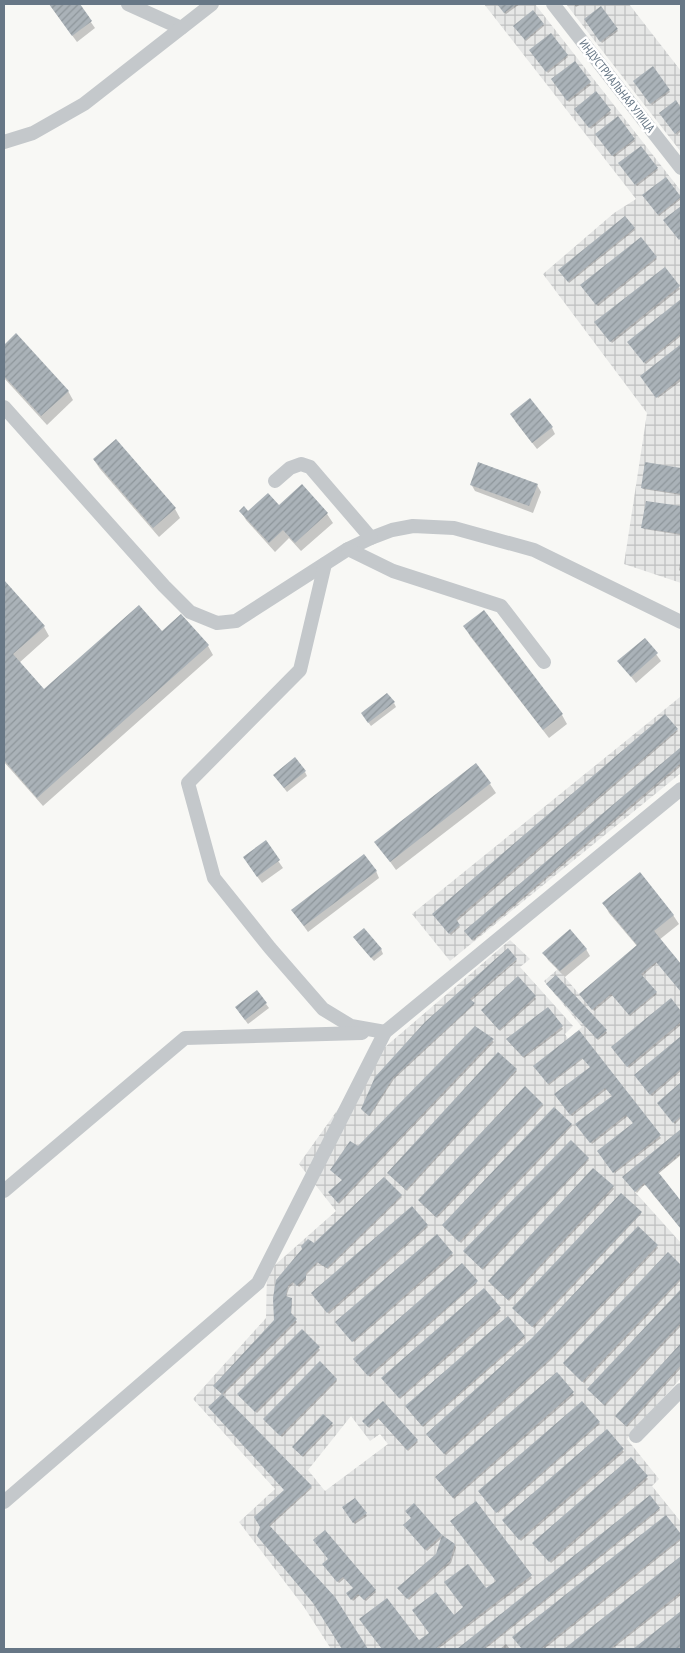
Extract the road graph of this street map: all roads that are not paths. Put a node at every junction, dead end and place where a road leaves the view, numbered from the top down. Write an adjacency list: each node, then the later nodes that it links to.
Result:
1 (128, 4): 4 (street)
2 (212, 4): 4 (street)
3 (553, 4): 6 (street, ИНДУСТРИАЛЬНАЯ УЛИЦА)
4 (181, 28): 5 (street)
5 (4, 142)
6 (681, 168)
7 (4, 407): 11 (street)
8 (274, 481): 9 (street)
9 (371, 538): 10 (street); 12 (street)
10 (348, 549): 11 (street); 13 (street)
11 (326, 564): 15 (street)
12 (681, 622)
13 (544, 662)
14 (681, 789): 15 (street)
15 (386, 1032): 16 (street); 19 (street)
16 (4, 1191)
17 (681, 1390): 18 (street)
18 (636, 1436)
19 (4, 1502)

